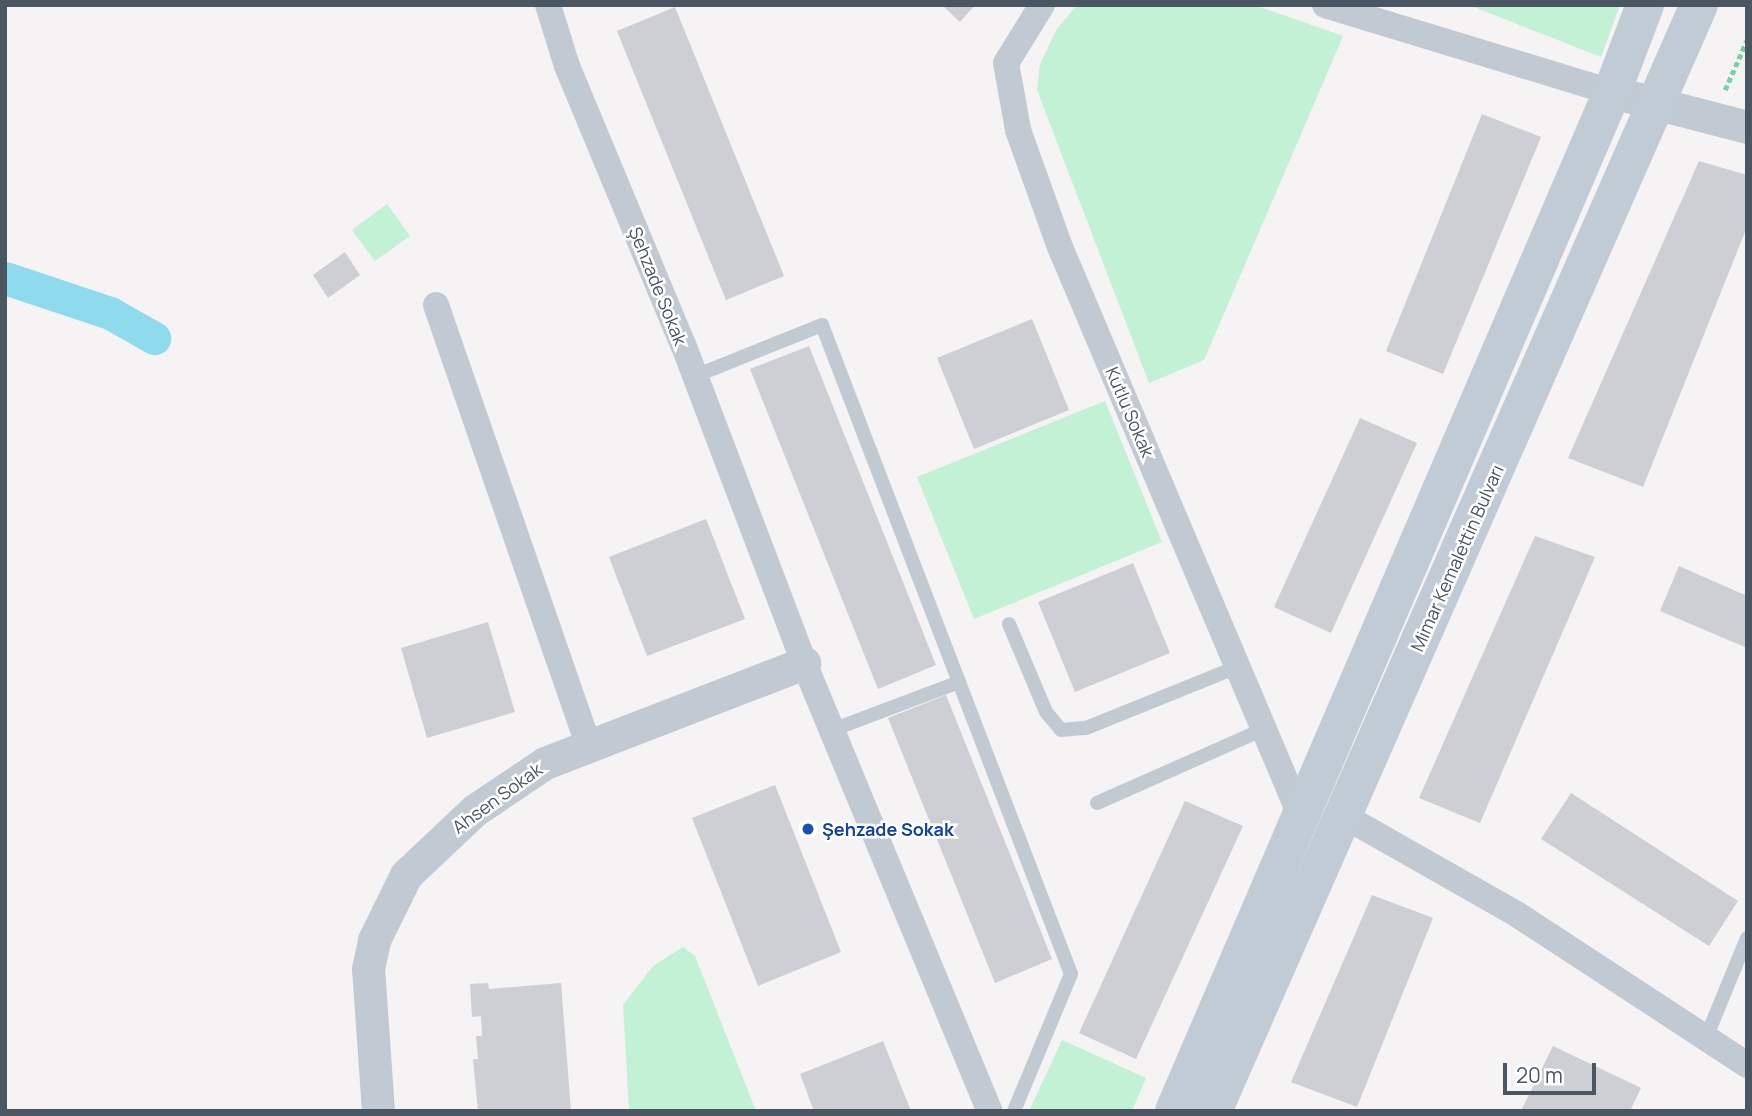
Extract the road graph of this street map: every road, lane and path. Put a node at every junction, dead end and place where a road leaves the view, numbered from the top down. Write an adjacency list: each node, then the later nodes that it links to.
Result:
1 (548, 5): 12 (street, Şehzade Sokak)
2 (1042, 5): 15 (street, Kutlu Sokak)
3 (1325, 5): 7 (street)
4 (1645, 5): 7 (main road)
5 (1699, 5): 8 (main road, Mimar Kemalettin Bulvarı)
6 (1747, 40): 9 (path)
7 (1612, 92): 8 (street); 22 (main road)
8 (1656, 103): 9 (street); 21 (main road, Mimar Kemalettin Bulvarı)
9 (1713, 119): 10 (street)
10 (1747, 127)
11 (436, 305): 19 (street)
12 (695, 376): 14 (street, Şehzade Sokak); 16 (lane)
13 (1009, 624): 15 (lane)
14 (804, 663): 18 (street, Şehzade Sokak); 19 (street, Ahsen Sokak)
15 (1237, 667): 17 (street, Kutlu Sokak)
16 (959, 682): 18 (lane); 28 (lane)
17 (1264, 729): 20 (lane); 22 (street, Kutlu Sokak)
18 (832, 730): 27 (street, Şehzade Sokak)
19 (588, 743): 26 (street, Ahsen Sokak)
20 (1097, 803)
21 (1344, 816): 24 (street); 30 (main road, Mimar Kemalettin Bulvarı)
22 (1301, 817): 29 (main road)
23 (1747, 938): 24 (lane)
24 (1706, 1038): 25 (street)
25 (1747, 1065)
26 (378, 1111)
27 (990, 1111)
28 (1014, 1111)
29 (1174, 1111)
30 (1213, 1111)

